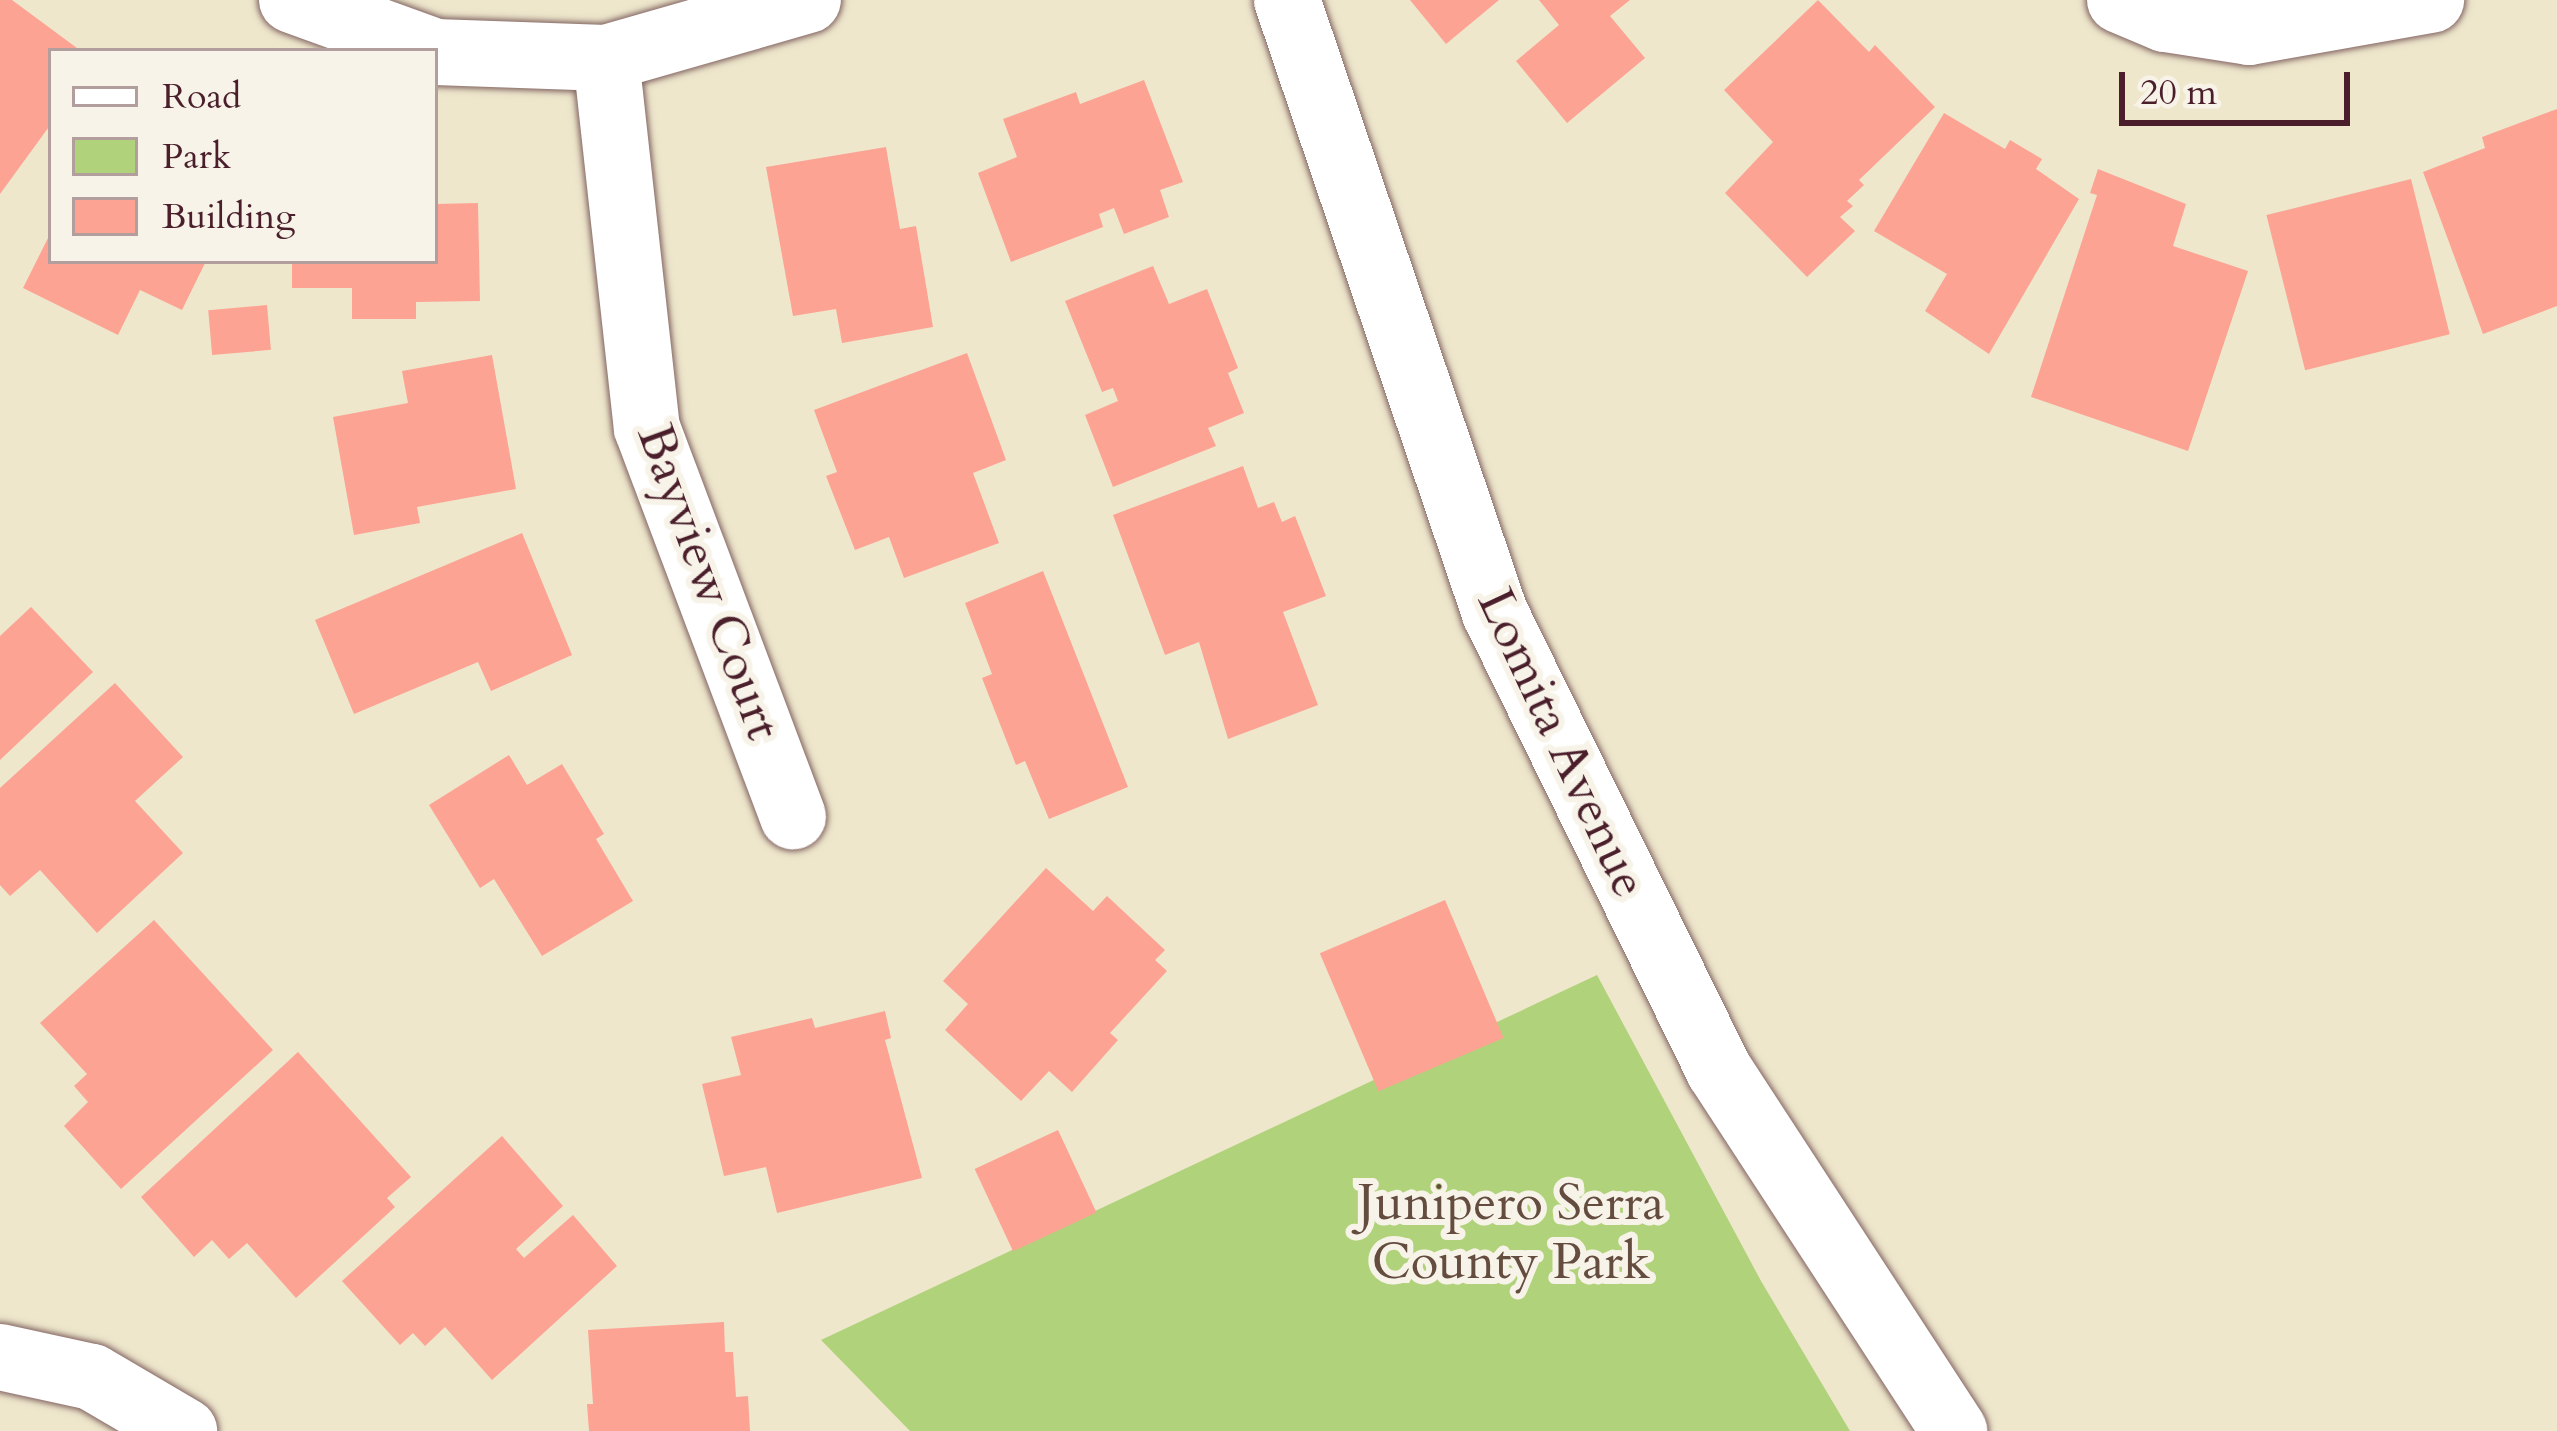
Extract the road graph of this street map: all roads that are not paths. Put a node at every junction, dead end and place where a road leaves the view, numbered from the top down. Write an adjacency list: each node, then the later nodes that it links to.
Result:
1 (292, 0): 6 (street)
2 (808, 0): 8 (street)
3 (1287, 0): 12 (street, Lomita Avenue)
4 (2120, 0): 5 (street)
5 (2432, 0)
6 (426, 48)
7 (438, 51): 8 (street)
8 (606, 58): 9 (street, Bayview Court)
9 (793, 816)
10 (0, 1357): 11 (street)
11 (184, 1431)
12 (1954, 1431)

